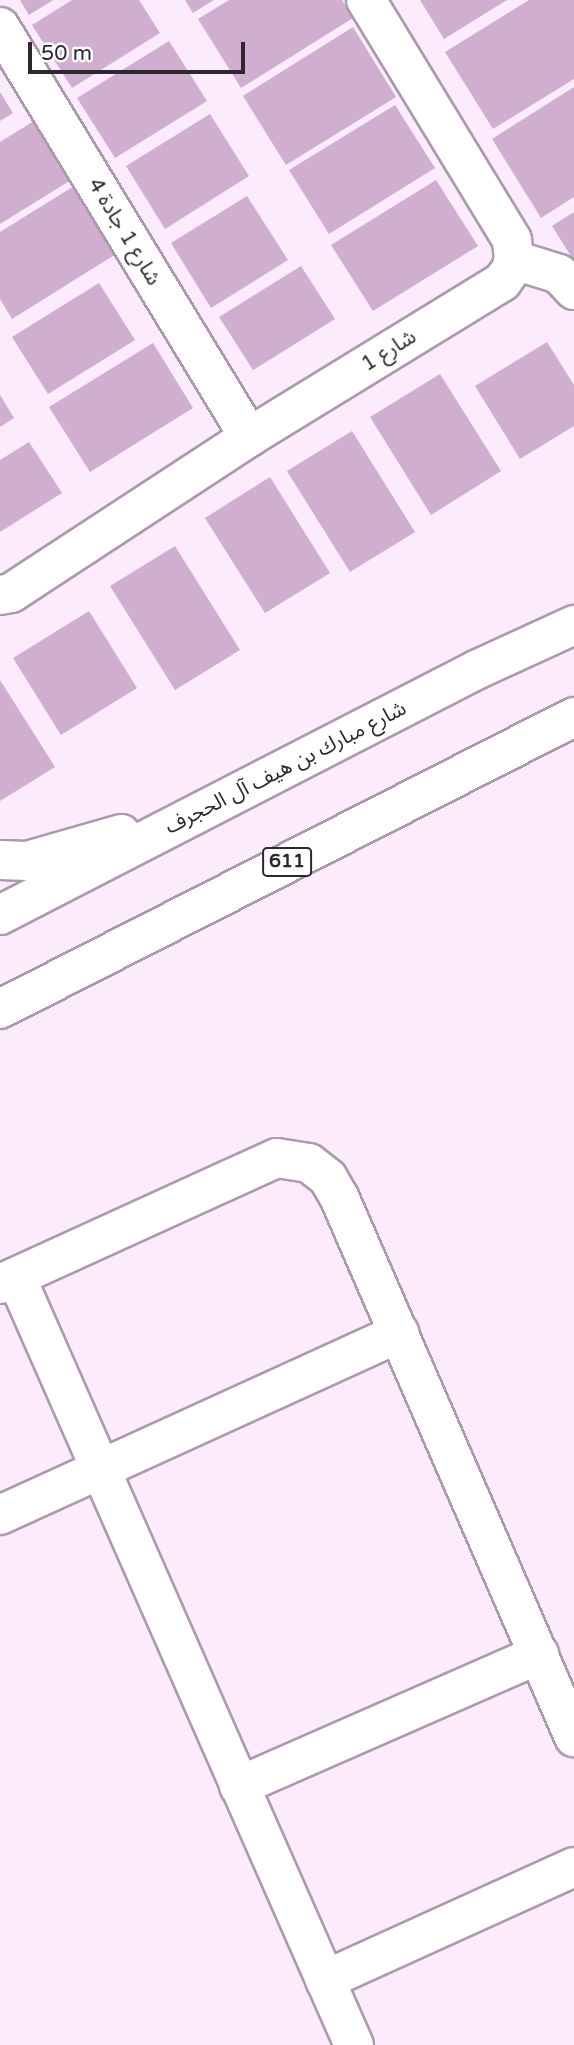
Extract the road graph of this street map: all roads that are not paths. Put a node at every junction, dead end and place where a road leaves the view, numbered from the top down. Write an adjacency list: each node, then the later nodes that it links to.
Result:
1 (366, 0): 3 (main road)
2 (0, 27): 5 (main road, شارع 1 جادة 4)
3 (514, 260): 4 (main road); 5 (main road, شارع 1)
4 (574, 290)
5 (249, 437): 6 (main road, شارع 1)
6 (0, 595)
7 (574, 625): 9 (main road, شارع مبارك بن هيف آل الحجرف)
8 (574, 717): 12 (main road, 611)
9 (232, 796): 10 (main road); 11 (main road, شارع مبارك بن هيف آل الحجرف)
10 (0, 860)
11 (0, 915)
12 (0, 1009)
13 (8, 1281): 14 (main road); 15 (main road)
14 (399, 1333): 15 (main road); 17 (main road)
15 (99, 1471): 16 (main road); 19 (main road)
16 (0, 1515)
17 (538, 1654): 18 (main road); 19 (main road)
18 (574, 1737)
19 (239, 1786): 21 (main road)
20 (574, 1867): 21 (main road)
21 (326, 1980): 22 (main road)
22 (354, 2045)

